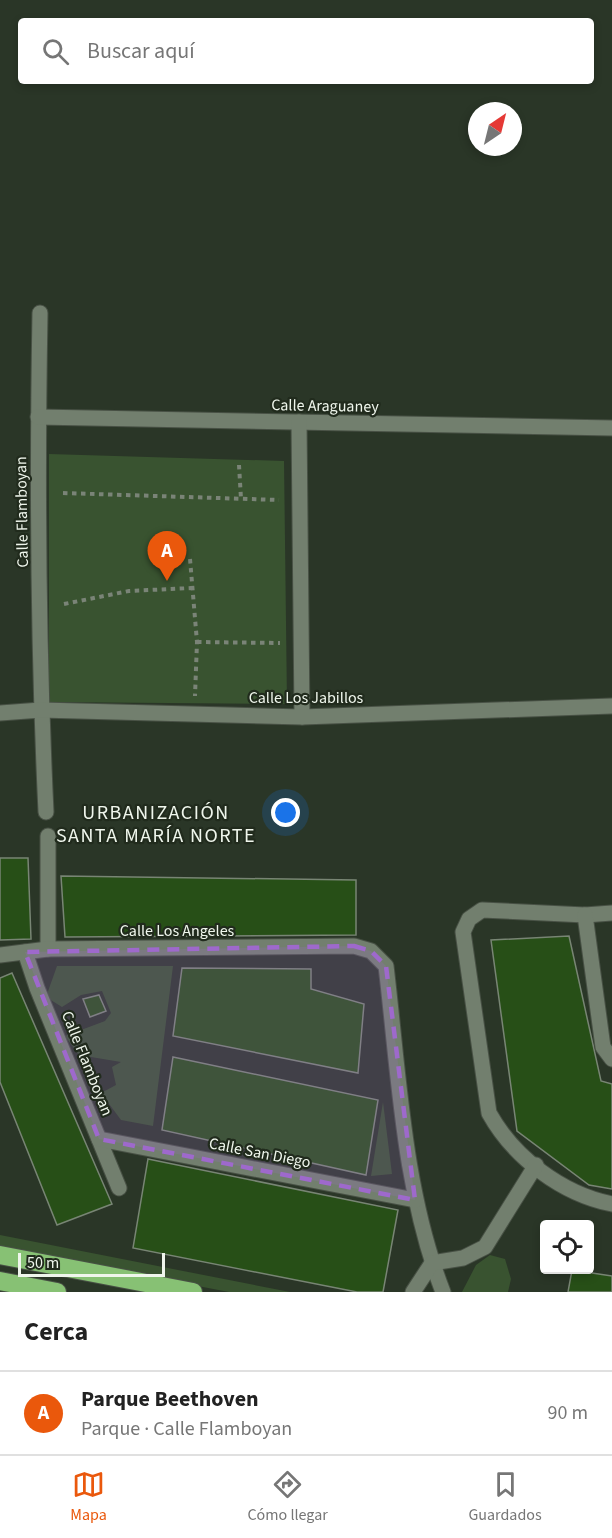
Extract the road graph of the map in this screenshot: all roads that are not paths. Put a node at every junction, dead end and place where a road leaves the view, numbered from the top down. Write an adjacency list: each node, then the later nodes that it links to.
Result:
1 (40, 313): 2 (street, Calle Flamboyan)
2 (38, 417): 3 (street, Calle Araguaney); 6 (street, Calle Flamboyan)
3 (299, 422): 4 (street, Calle Araguaney); 8 (street)
4 (612, 428)
5 (612, 706): 8 (street, Calle Los Jabillos)
6 (41, 710): 7 (street, Calle Los Jabillos); 8 (street, Calle Los Jabillos); 9 (street, Calle Flamboyan)
7 (0, 713)
8 (302, 717)
9 (46, 812)
10 (48, 836): 13 (street)
11 (612, 913): 12 (street)
12 (585, 915): 16 (street); 18 (street)
13 (48, 949): 14 (street, Calle Los Angeles); 20 (street, Calle Los Angeles)
14 (25, 952): 15 (street, Calle Los Angeles); 17 (street, Calle Flamboyan)
15 (0, 955)
16 (612, 1059)
17 (99, 1138): 19 (street, Calle Flamboyan); 20 (street, Calle San Diego)
18 (536, 1165): 21 (street); 23 (street)
19 (119, 1188)
20 (415, 1200): 23 (street)
21 (612, 1204)
22 (0, 1255): 26 (highway)
23 (432, 1263): 27 (street); 28 (street)
24 (0, 1281): 25 (highway)
25 (57, 1292)
26 (193, 1292)
27 (413, 1292)
28 (443, 1292)

